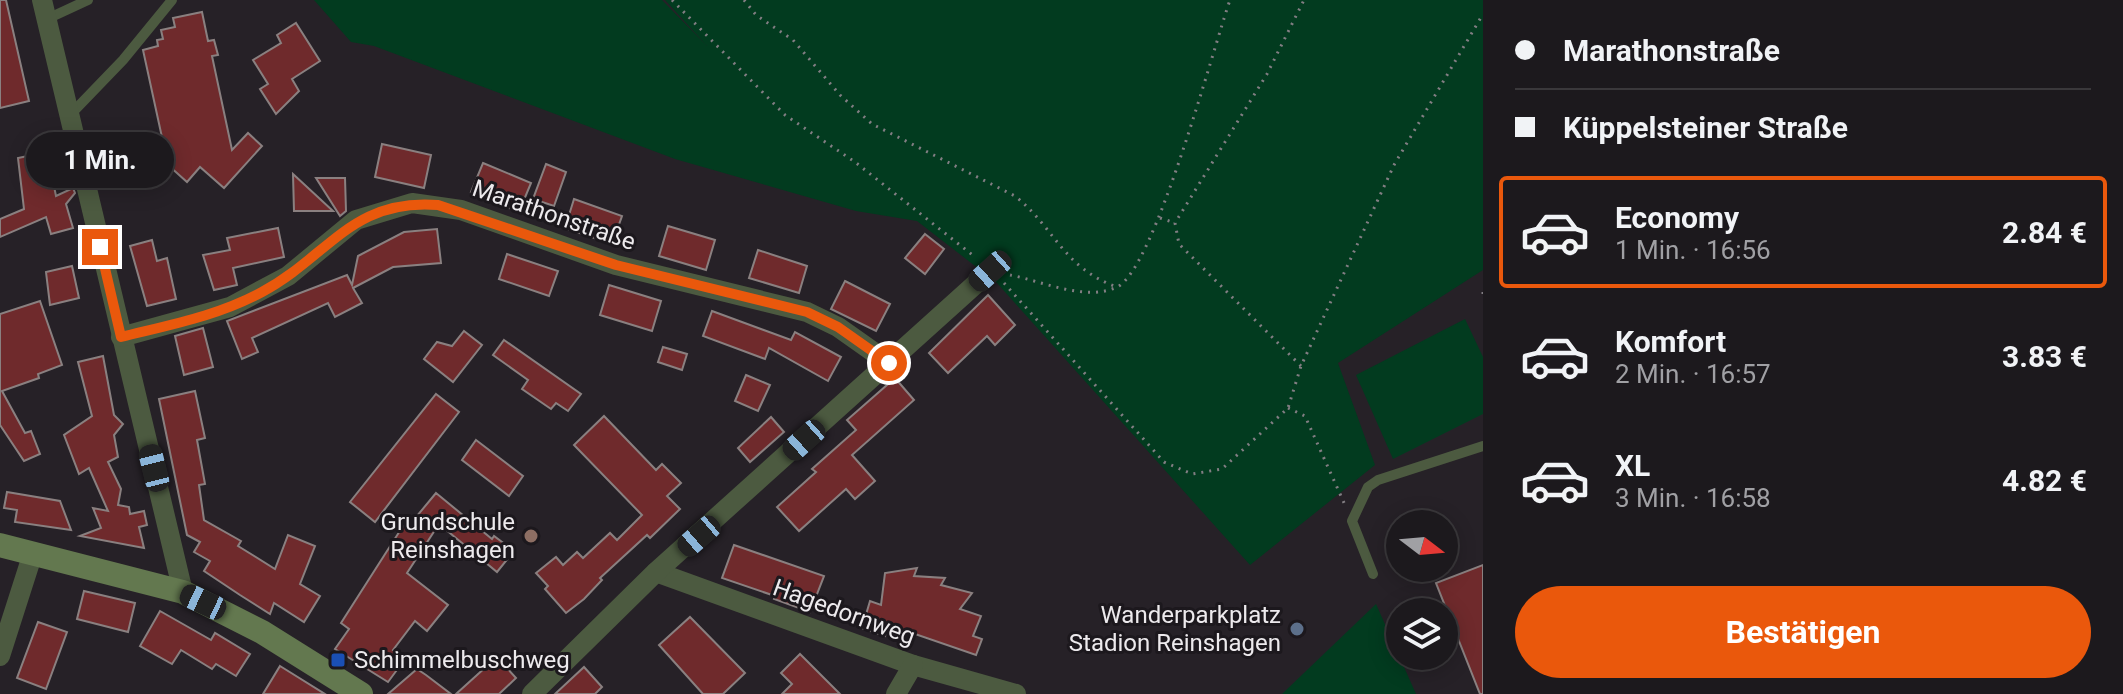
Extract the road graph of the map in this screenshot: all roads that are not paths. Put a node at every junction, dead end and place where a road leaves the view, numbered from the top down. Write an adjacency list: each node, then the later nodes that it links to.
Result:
1 (88, 0): 3 (lane)
2 (172, 0): 4 (lane)
3 (44, 10): 4 (street)
4 (69, 117): 6 (street)
5 (990, 271): 7 (street)
6 (121, 337): 7 (street, Marathonstraße); 13 (street)
7 (889, 363): 11 (street)
8 (1483, 446): 12 (lane)
9 (0, 545): 10 (main road)
10 (33, 553): 13 (main road); 14 (street)
11 (656, 572): 15 (street, Hagedornweg); 18 (street)
12 (1373, 574)
13 (183, 592): 17 (main road)
14 (0, 656)
15 (913, 665): 16 (street, Hagedornweg); 19 (street)
16 (968, 688): 20 (street, Hagedornweg)
17 (361, 694)
18 (532, 694)
19 (896, 694)
20 (1016, 694)

